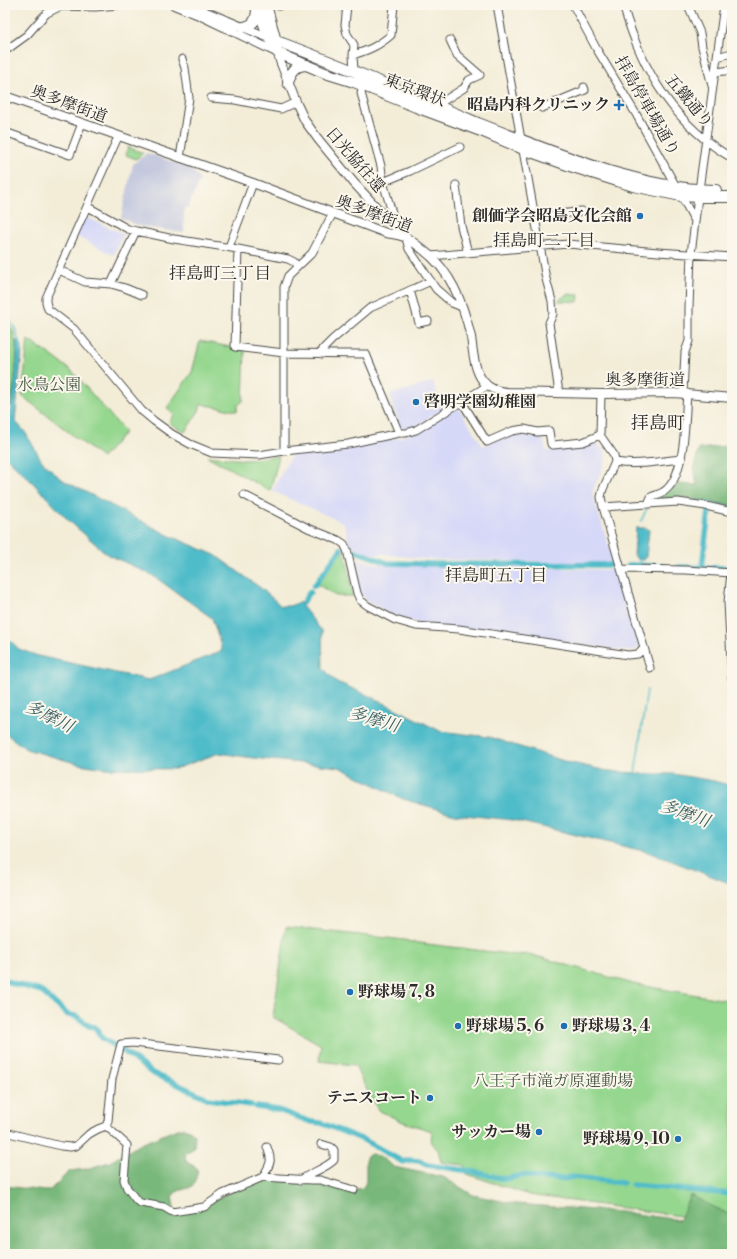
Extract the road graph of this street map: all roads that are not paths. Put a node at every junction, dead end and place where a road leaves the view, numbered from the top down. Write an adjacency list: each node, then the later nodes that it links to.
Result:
1 (118, 5): 16 (street)
2 (174, 5): 17 (main road)
3 (188, 5): 13 (main road)
4 (257, 5): 13 (highway); 14 (highway)
5 (266, 5): 14 (highway)
6 (347, 5): 19 (street)
7 (394, 5): 19 (street)
8 (498, 5): 39 (street)
9 (573, 5): 47 (street, 拝島停車場通り)
10 (622, 5): 38 (street, 五鐵通り)
11 (688, 5): 29 (street)
12 (724, 5): 20 (street)
13 (244, 27): 14 (main road)
14 (272, 39): 17 (highway); 24 (highway, 東京環状)
15 (450, 40): 33 (street)
16 (5, 51)
17 (278, 53): 22 (highway, 東京環状); 26 (main road, 日光脇往還)
18 (732, 53): 20 (street)
19 (353, 55): 24 (street)
20 (718, 56): 25 (street)
21 (182, 59): 41 (street)
22 (307, 65): 26 (highway); 27 (highway, 東京環状)
23 (732, 70): 25 (street)
24 (354, 71): 33 (highway, 東京環状)
25 (716, 72): 29 (street)
26 (288, 83): 32 (main road, 日光脇往還)
27 (363, 86): 39 (highway, 東京環状); 43 (street)
28 (584, 87): 34 (street)
29 (713, 88): 38 (street)
30 (5, 96): 35 (main road, 奥多摩街道)
31 (211, 98): 32 (street)
32 (296, 102): 55 (main road, 日光脇往還)
33 (437, 106): 39 (highway, 東京環状)
34 (542, 108)
35 (82, 123): 36 (street); 37 (main road, 奥多摩街道)
36 (5, 132)
37 (118, 137): 41 (main road, 奥多摩街道); 50 (street)
38 (706, 142): 42 (street, 五鐵通り); 48 (street)
39 (522, 145): 47 (highway, 東京環状); 53 (street)
40 (460, 147): 43 (street)
41 (180, 158): 44 (main road, 奥多摩街道)
42 (732, 158)
43 (383, 182): 55 (street)
44 (253, 183): 52 (main road, 奥多摩街道); 59 (street)
45 (456, 185): 61 (street)
46 (732, 190): 48 (highway, 東京環状)
47 (679, 192): 48 (highway, 東京環状); 54 (street, 拝島停車場通り)
48 (698, 193): 49 (highway, 東京環状); 54 (street)
49 (732, 197)
50 (88, 207): 56 (street); 66 (street)
51 (582, 211): 53 (street)
52 (333, 213): 57 (main road, 奥多摩街道); 65 (street)
53 (535, 218): 58 (street)
54 (695, 222): 62 (street)
55 (392, 224): 57 (main road, 日光脇往還)
56 (136, 231): 59 (street); 68 (street)
57 (406, 238): 63 (main road, 奥多摩街道); 67 (street, 日光脇往還)
58 (540, 246): 61 (street); 62 (street); 76 (street)
59 (229, 247): 60 (street)
60 (238, 249): 65 (street); 73 (street)
61 (468, 253): 63 (street)
62 (691, 254): 64 (street); 77 (street)
63 (431, 256): 71 (main road, 奥多摩街道)
64 (732, 257)
65 (297, 266): 73 (street)
66 (59, 270): 68 (street); 83 (street)
67 (430, 281): 69 (street); 71 (street, 日光脇往還)
68 (110, 284): 70 (street)
69 (410, 290): 72 (street); 74 (street)
70 (142, 295)
71 (462, 307): 75 (main road, 奥多摩街道)
72 (428, 321)
73 (284, 353): 74 (street); 83 (street)
74 (322, 354): 81 (street)
75 (487, 386): 76 (main road, 奥多摩街道); 80 (street)
76 (559, 393): 78 (main road, 奥多摩街道)
77 (685, 393): 78 (main road, 奥多摩街道); 79 (main road, 奥多摩街道); 84 (street)
78 (601, 394): 82 (street)
79 (732, 398)
80 (462, 402): 81 (street); 82 (street)
81 (399, 433): 83 (street)
82 (600, 434): 85 (street)
83 (284, 451)
84 (682, 459): 85 (street); 87 (street)
85 (615, 462): 88 (street)
86 (244, 495): 93 (street)
87 (648, 504): 88 (street); 89 (street)
88 (603, 507): 90 (street)
89 (732, 512)
90 (622, 569): 91 (street); 93 (street)
91 (732, 573): 92 (street)
92 (731, 633): 95 (street)
93 (644, 647): 94 (street)
94 (650, 668)
95 (732, 679)
96 (278, 1060): 97 (street)
97 (106, 1126): 98 (street); 101 (street)
98 (5, 1132)
99 (320, 1144): 102 (street)
100 (267, 1147): 101 (street)
101 (263, 1177): 102 (street)
102 (301, 1180): 103 (street)
103 (354, 1190)

